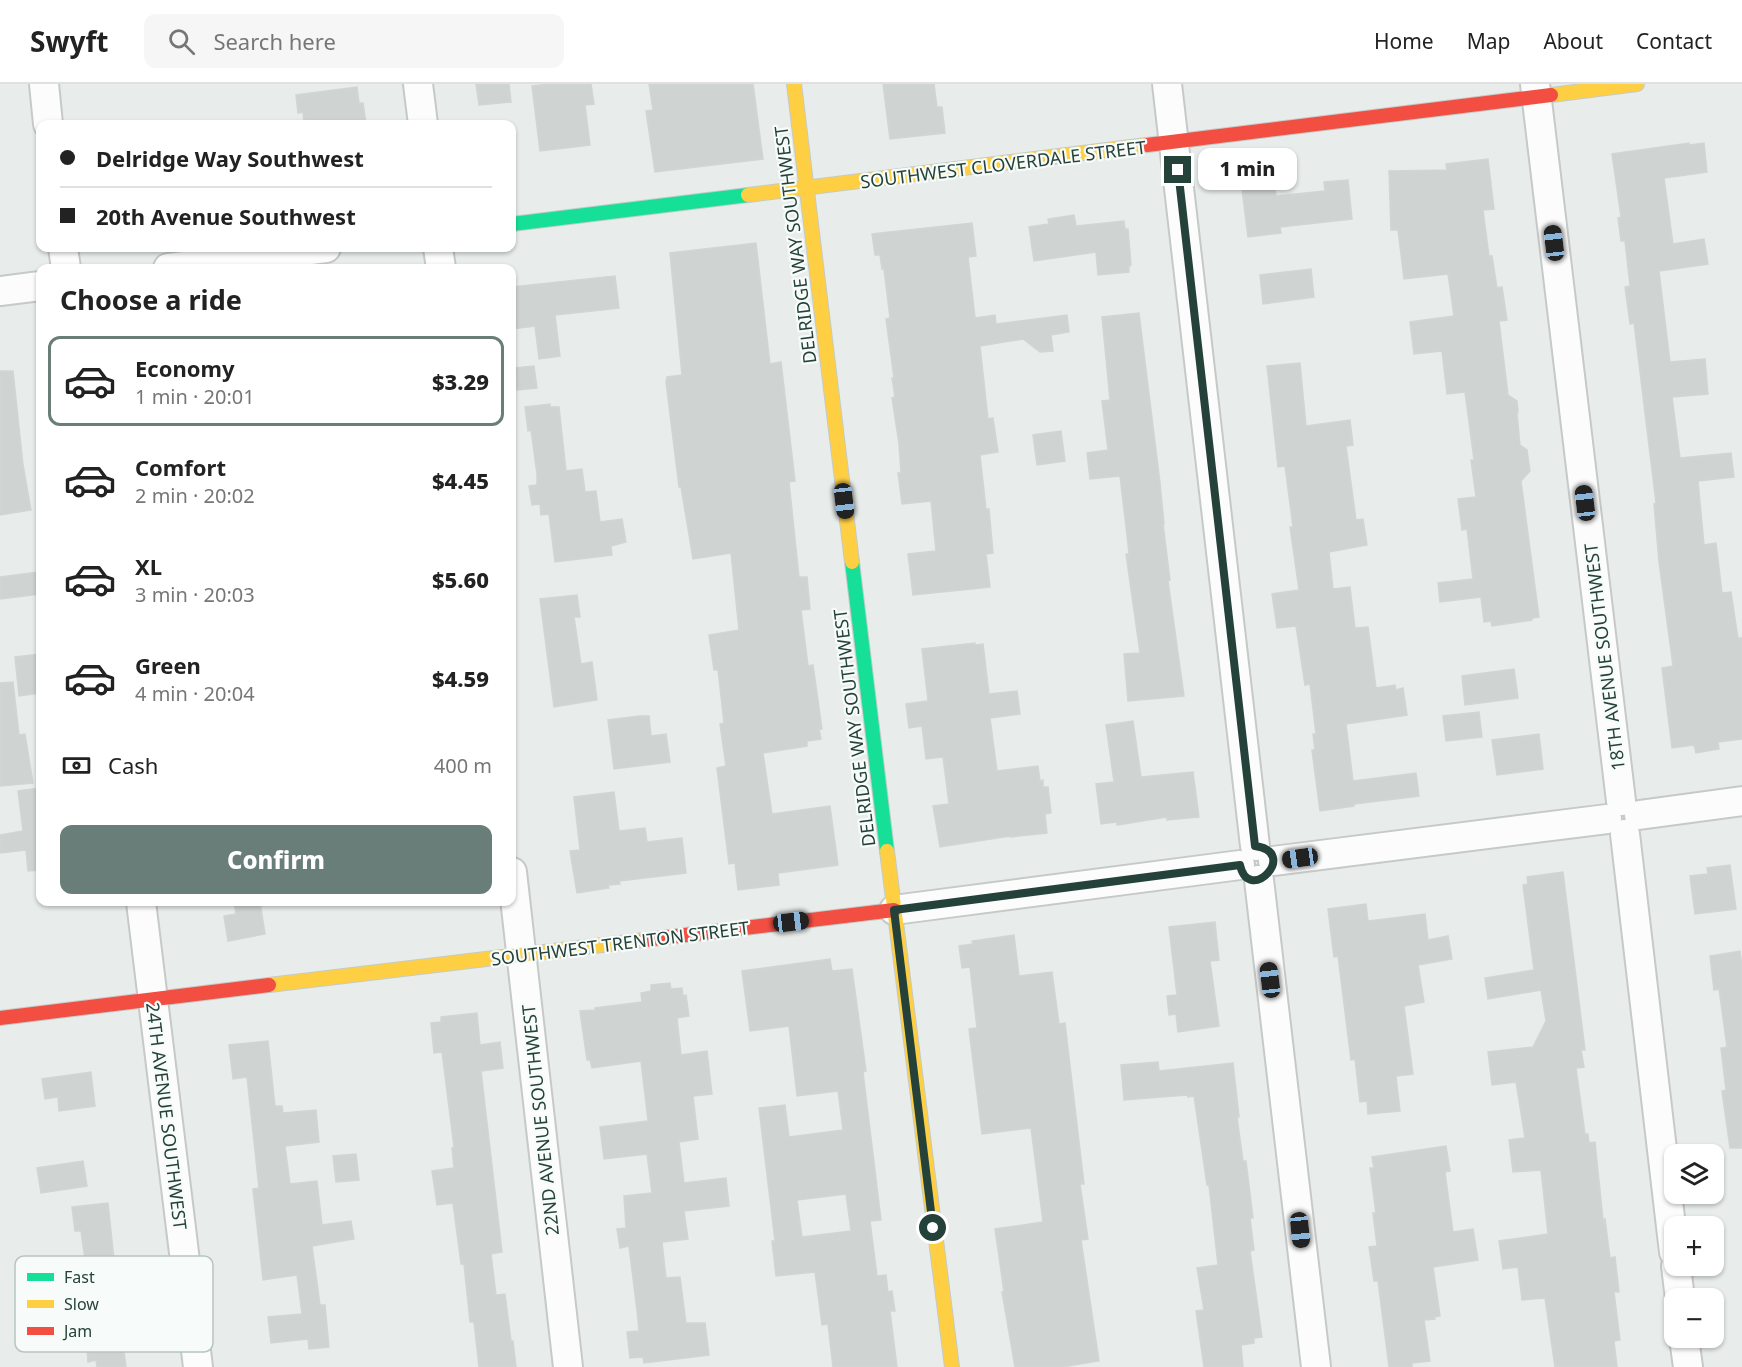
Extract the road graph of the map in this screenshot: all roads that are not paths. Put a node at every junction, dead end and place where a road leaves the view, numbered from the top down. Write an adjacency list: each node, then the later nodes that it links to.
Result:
1 (44, 84): 7 (street)
2 (418, 84): 8 (street)
3 (794, 84): 10 (street, DELRIDGE WAY SOUTHWEST)
4 (1167, 84): 9 (street)
5 (1637, 84): 6 (street, SOUTHWEST CLOVERDALE STREET)
6 (1536, 91): 9 (street, SOUTHWEST CLOVERDALE STREET); 17 (street, 18TH AVENUE SOUTHWEST)
7 (48, 120)
8 (422, 120)
9 (1174, 143): 10 (street, SOUTHWEST CLOVERDALE STREET); 18 (street)
10 (805, 188): 11 (street, SOUTHWEST CLOVERDALE STREET); 21 (street, DELRIDGE WAY SOUTHWEST)
11 (516, 224)
12 (294, 252): 13 (street)
13 (200, 264)
14 (36, 286): 15 (street)
15 (0, 291)
16 (1742, 801): 17 (street, SOUTHWEST TRENTON STREET)
17 (1623, 817): 18 (street, SOUTHWEST TRENTON STREET); 25 (street, 18TH AVENUE SOUTHWEST)
18 (1257, 863): 21 (street, SOUTHWEST TRENTON STREET); 32 (street)
19 (141, 906): 23 (street, 24TH AVENUE SOUTHWEST)
20 (516, 906): 22 (street, 22ND AVENUE SOUTHWEST)
21 (894, 910): 22 (street, SOUTHWEST TRENTON STREET); 31 (street, DELRIDGE WAY SOUTHWEST)
22 (521, 955): 23 (street, SOUTHWEST TRENTON STREET); 30 (street, 22ND AVENUE SOUTHWEST)
23 (152, 1000): 24 (street, SOUTHWEST TRENTON STREET); 26 (street, 24TH AVENUE SOUTHWEST)
24 (0, 1018)
25 (1670, 1216)
26 (184, 1256)
27 (1685, 1348): 33 (street)
28 (196, 1352): 29 (street, 24TH AVENUE SOUTHWEST)
29 (198, 1367)
30 (568, 1367)
31 (952, 1367)
32 (1316, 1367)
33 (1688, 1367)

